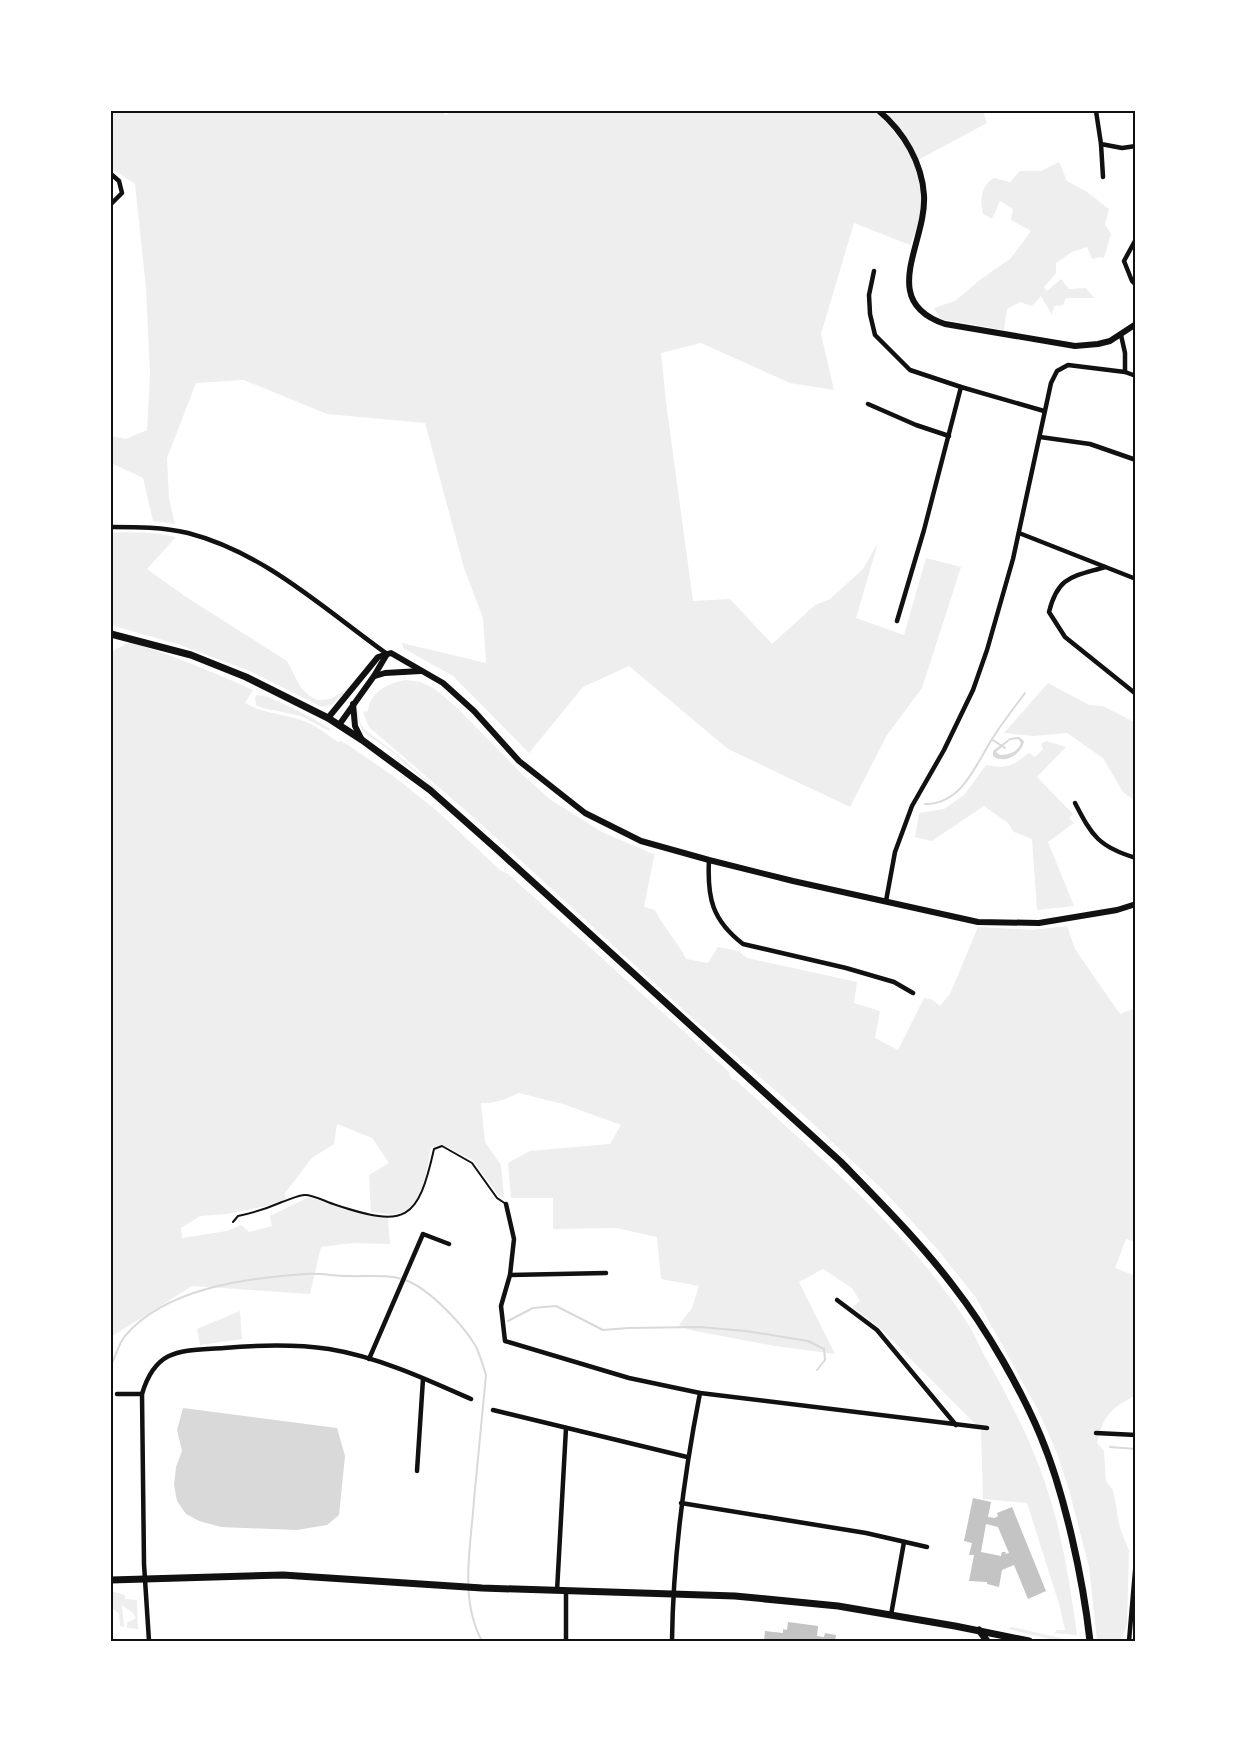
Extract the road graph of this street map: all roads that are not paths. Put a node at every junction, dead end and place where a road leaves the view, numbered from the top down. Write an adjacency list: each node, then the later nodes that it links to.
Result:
1 (879, 111): 12 (street)
2 (1096, 111): 3 (street)
3 (1101, 144): 4 (street); 6 (street)
4 (1136, 146)
5 (111, 174): 7 (street)
6 (1103, 177)
7 (111, 204)
8 (1136, 239): 10 (street)
9 (874, 271): 15 (street)
10 (1136, 285)
11 (1136, 324): 12 (street)
12 (1121, 335): 13 (street)
13 (1125, 372): 14 (street); 17 (street)
14 (1136, 376)
15 (961, 387): 17 (street); 18 (street)
16 (868, 404): 18 (street)
17 (1044, 411): 19 (street)
18 (949, 436): 25 (street)
19 (1040, 438): 20 (street); 22 (street)
20 (1136, 460)
21 (111, 527): 27 (street)
22 (1019, 533): 23 (street); 38 (street)
23 (1105, 567): 24 (street); 30 (street)
24 (1136, 579)
25 (897, 621)
26 (111, 634): 32 (main road)
27 (387, 654): 28 (street); 29 (street); 32 (street)
28 (424, 671): 29 (street); 37 (street)
29 (374, 676): 31 (street)
30 (1136, 694)
31 (353, 704): 33 (street); 34 (street)
32 (328, 718): 33 (main road)
33 (339, 725): 34 (main road)
34 (362, 740): 79 (main road)
35 (1075, 803): 36 (street)
36 (1136, 858)
37 (709, 860): 38 (street); 40 (street)
38 (886, 902): 39 (street)
39 (1136, 904)
40 (913, 993)
41 (506, 1204): 42 (lane); 45 (street)
42 (233, 1222)
43 (449, 1244): 47 (street)
44 (606, 1273): 45 (street)
45 (510, 1275): 49 (street)
46 (837, 1300): 54 (street)
47 (369, 1359): 48 (street); 51 (street)
48 (423, 1379): 52 (street); 60 (street)
49 (700, 1393): 54 (street); 59 (street)
50 (117, 1394): 51 (street)
51 (142, 1394): 65 (street)
52 (471, 1399)
53 (493, 1410): 55 (street)
54 (956, 1425): 56 (street)
55 (566, 1428): 59 (street); 67 (street)
56 (987, 1428)
57 (1096, 1433): 58 (street)
58 (1136, 1435)
59 (687, 1457): 61 (street)
60 (417, 1472)
61 (681, 1503): 62 (street); 69 (street)
62 (904, 1542): 63 (street); 71 (street)
63 (927, 1546)
64 (1136, 1560): 70 (street)
65 (144, 1578): 66 (main road); 67 (main road); 74 (street)
66 (111, 1580)
67 (557, 1591): 68 (main road)
68 (566, 1591): 69 (main road); 75 (street)
69 (673, 1594): 71 (main road); 76 (street)
70 (1134, 1610): 80 (street)
71 (891, 1615): 72 (main road)
72 (979, 1630): 73 (main road); 77 (main road)
73 (1017, 1640): 78 (main road)
74 (149, 1641)
75 (566, 1641)
76 (672, 1641)
77 (987, 1641)
78 (1029, 1641)
79 (1090, 1641)
80 (1129, 1641)

